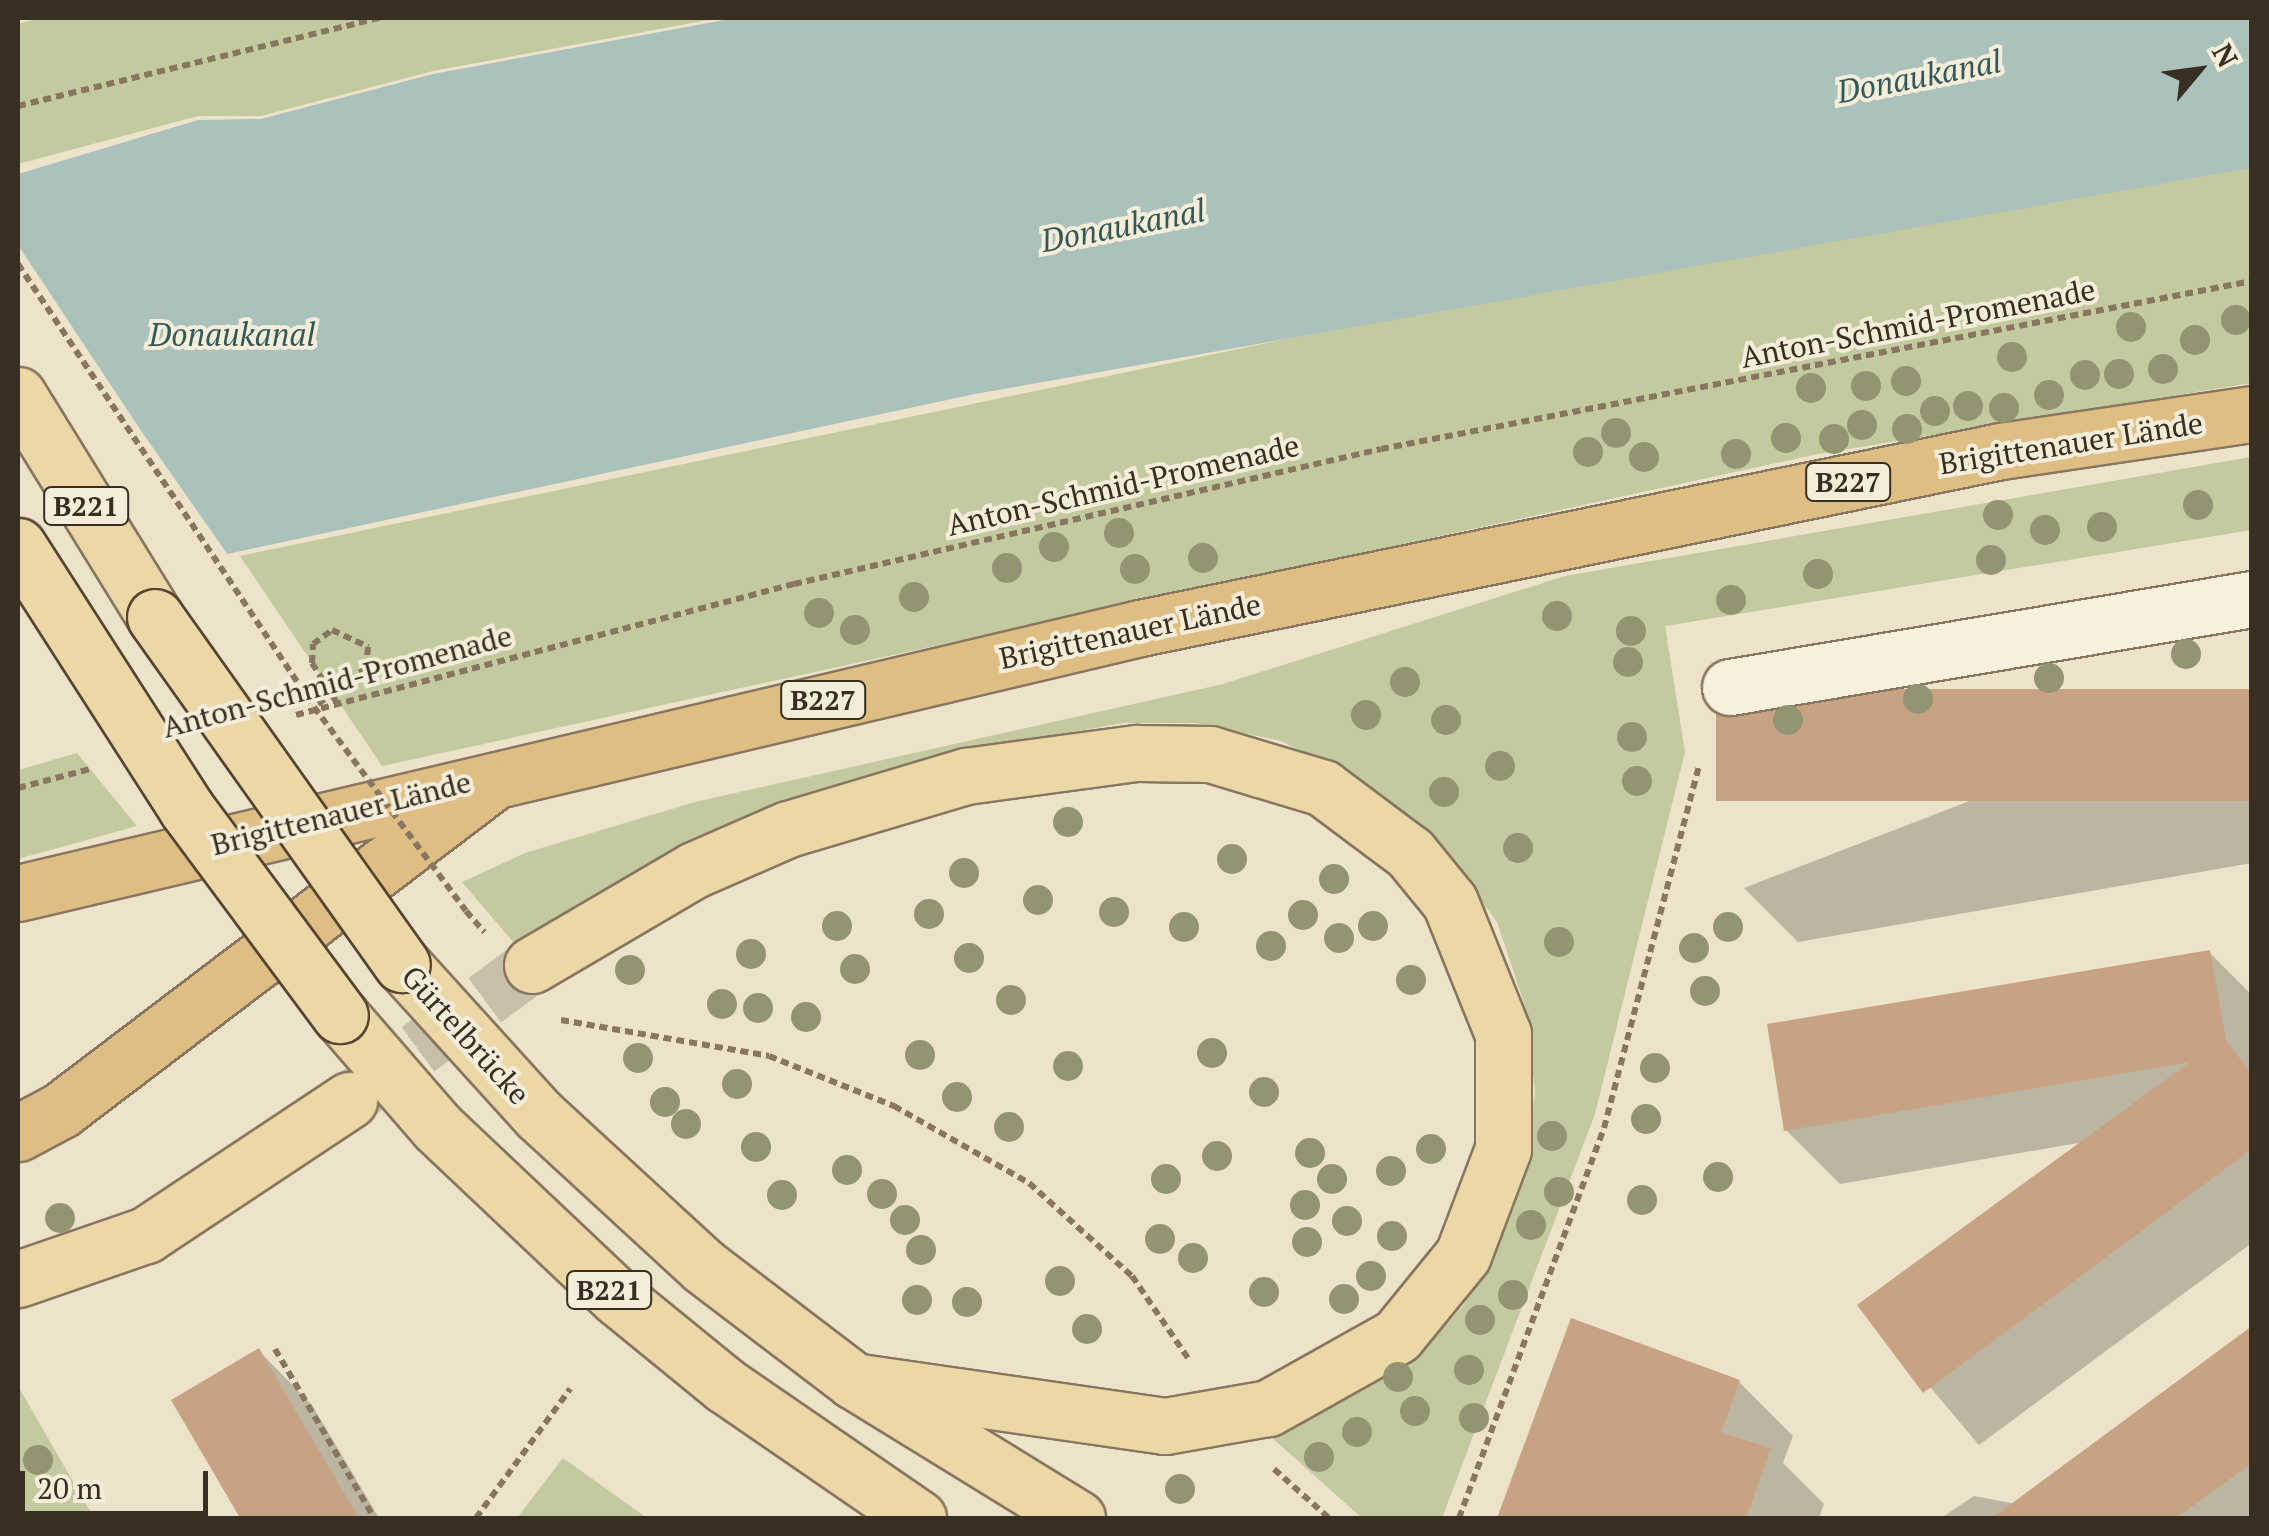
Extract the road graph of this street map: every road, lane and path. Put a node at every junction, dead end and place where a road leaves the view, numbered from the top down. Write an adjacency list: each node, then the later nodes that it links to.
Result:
1 (380, 18): 2 (path)
2 (18, 106)
3 (18, 264): 11 (path, bridge)
4 (2252, 281): 10 (path, Anton-Schmid-Promenade)
5 (18, 395): 26 (main road, Gürtelbrücke / B221, bridge)
6 (2252, 414): 15 (highway, Brigittenauer Lände / B227)
7 (18, 546): 31 (main road, B221, bridge)
8 (2252, 600): 9 (street)
9 (1730, 688)
10 (338, 704): 11 (path, bridge); 12 (path, Anton-Schmid-Promenade)
11 (314, 707): 18 (path, bridge)
12 (285, 718)
13 (113, 763): 16 (path)
14 (1699, 767): 34 (path)
15 (506, 772): 17 (highway, Brigittenauer Lände / B227); 22 (highway)
16 (18, 788)
17 (18, 893)
18 (466, 911)
19 (532, 965): 26 (main road)
20 (562, 1020): 25 (path)
21 (349, 1100): 23 (main road)
22 (18, 1133)
23 (18, 1279)
24 (276, 1350): 29 (path)
25 (1202, 1378)
26 (854, 1381): 32 (main road, Gürtelbrücke / B221)
27 (570, 1389): 30 (path)
28 (1261, 1457): 33 (path)
29 (374, 1518)
30 (476, 1518)
31 (918, 1518)
32 (1077, 1518)
33 (1329, 1518)
34 (1458, 1518)

